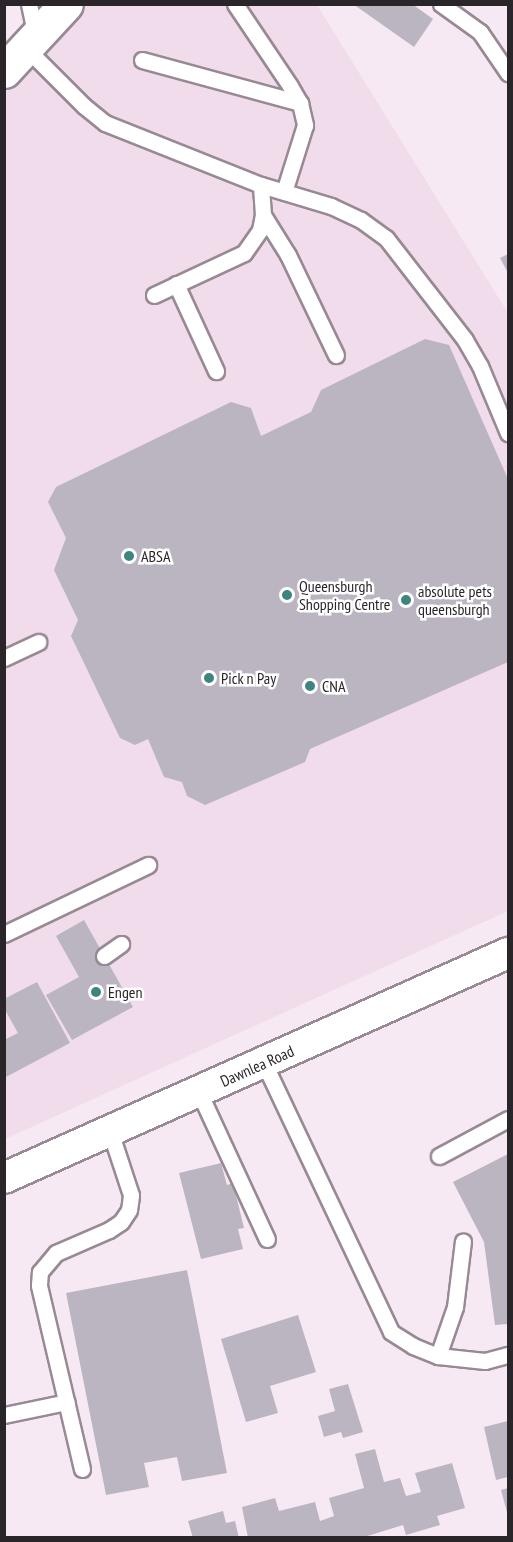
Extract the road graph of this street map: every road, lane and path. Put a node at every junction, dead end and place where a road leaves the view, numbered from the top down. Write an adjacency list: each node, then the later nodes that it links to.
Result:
1 (29, 4): 5 (lane)
2 (66, 4): 5 (street)
3 (236, 4): 8 (lane)
4 (441, 4): 7 (lane)
5 (22, 52): 9 (lane)
6 (142, 60): 8 (lane)
7 (508, 73)
8 (300, 103): 10 (lane)
9 (261, 185): 10 (lane); 11 (lane)
10 (284, 192): 16 (lane)
11 (263, 215): 12 (lane); 14 (lane)
12 (176, 284): 13 (lane); 15 (lane)
13 (154, 295)
14 (336, 355)
15 (216, 371)
16 (508, 433)
17 (39, 642): 18 (lane)
18 (4, 658)
19 (148, 865): 20 (lane)
20 (4, 934)
21 (121, 944): 23 (lane)
22 (508, 953): 24 (street, Dawnlea Road)
23 (104, 956)
24 (264, 1063): 25 (street, Dawnlea Road); 32 (lane)
25 (199, 1092): 27 (street, Dawnlea Road); 30 (lane)
26 (508, 1119): 28 (lane)
27 (110, 1131): 29 (street, Dawnlea Road); 34 (lane)
28 (439, 1156)
29 (4, 1178)
30 (267, 1239)
31 (463, 1241): 32 (lane)
32 (438, 1356): 33 (lane)
33 (508, 1356)
34 (66, 1402): 35 (lane); 36 (lane)
35 (4, 1415)
36 (82, 1469)

